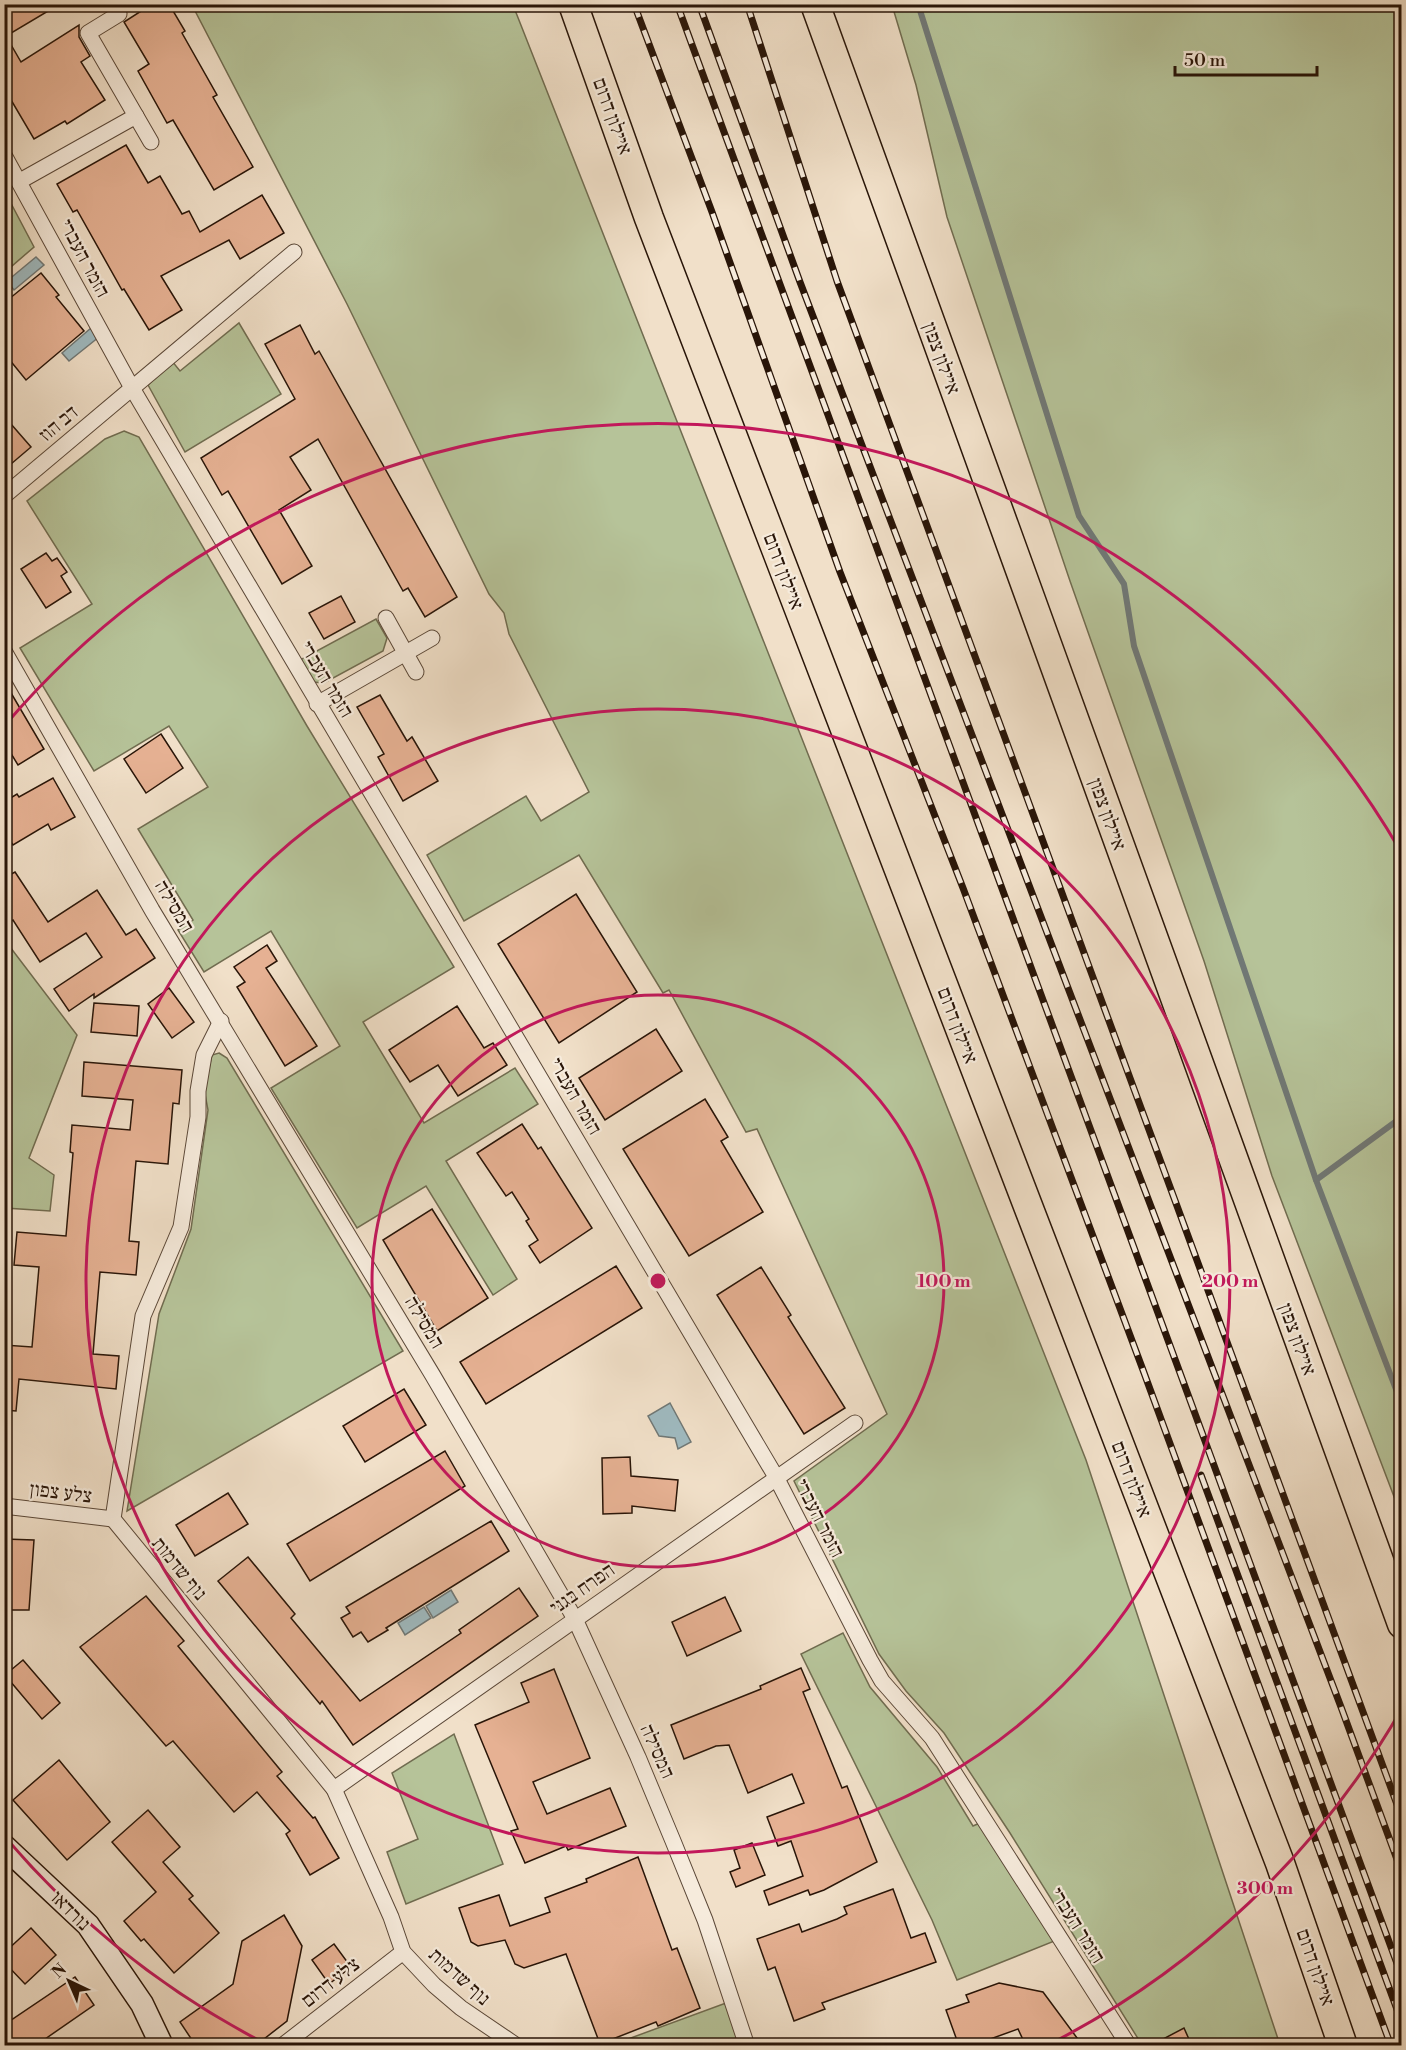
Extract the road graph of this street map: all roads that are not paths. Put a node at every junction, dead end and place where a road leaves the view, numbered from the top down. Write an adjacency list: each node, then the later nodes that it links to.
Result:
1 (561, 4): 10 (highway)
2 (573, 4): 10 (highway, איילון דרום)
3 (815, 4): 13 (highway, איילון צפון)
4 (832, 4): 13 (highway)
5 (119, 14): 6 (street)
6 (136, 116): 7 (street); 9 (street)
7 (151, 142)
8 (4, 155): 9 (street, הזמר העברי)
9 (20, 181): 12 (street, הזמר העברי)
10 (649, 218): 36 (highway, איילון דרום)
11 (294, 252): 12 (street, דב הוז)
12 (132, 388): 14 (street, דב הוז); 20 (street, הזמר העברי)
13 (956, 395): 27 (highway, איילון צפון)
14 (7, 493)
15 (386, 618): 18 (street)
16 (432, 638): 18 (street)
17 (4, 651): 21 (street, המסילה)
18 (405, 653): 19 (street); 20 (street)
19 (416, 672)
20 (317, 704): 23 (street, הזמר העברי)
21 (221, 1021): 25 (street); 26 (street, המסילה)
22 (855, 1423): 23 (street, הפרח בגני)
23 (776, 1476): 26 (street, הפרח בגני); 35 (street, הזמר העברי)
24 (4, 1506): 25 (street, צלע צפון)
25 (113, 1519): 28 (street, נוף שדמות)
26 (575, 1619): 28 (street, הפרח בגני); 34 (street, המסילה)
27 (1401, 1624)
28 (334, 1789): 30 (street, נוף שדמות)
29 (4, 1846): 31 (street, נורדאו)
30 (403, 1952): 32 (street, צלע דרום); 33 (street, נוף שדמות)
31 (162, 2046)
32 (282, 2046)
33 (517, 2046)
34 (747, 2046)
35 (1129, 2046)
36 (1343, 2046)

